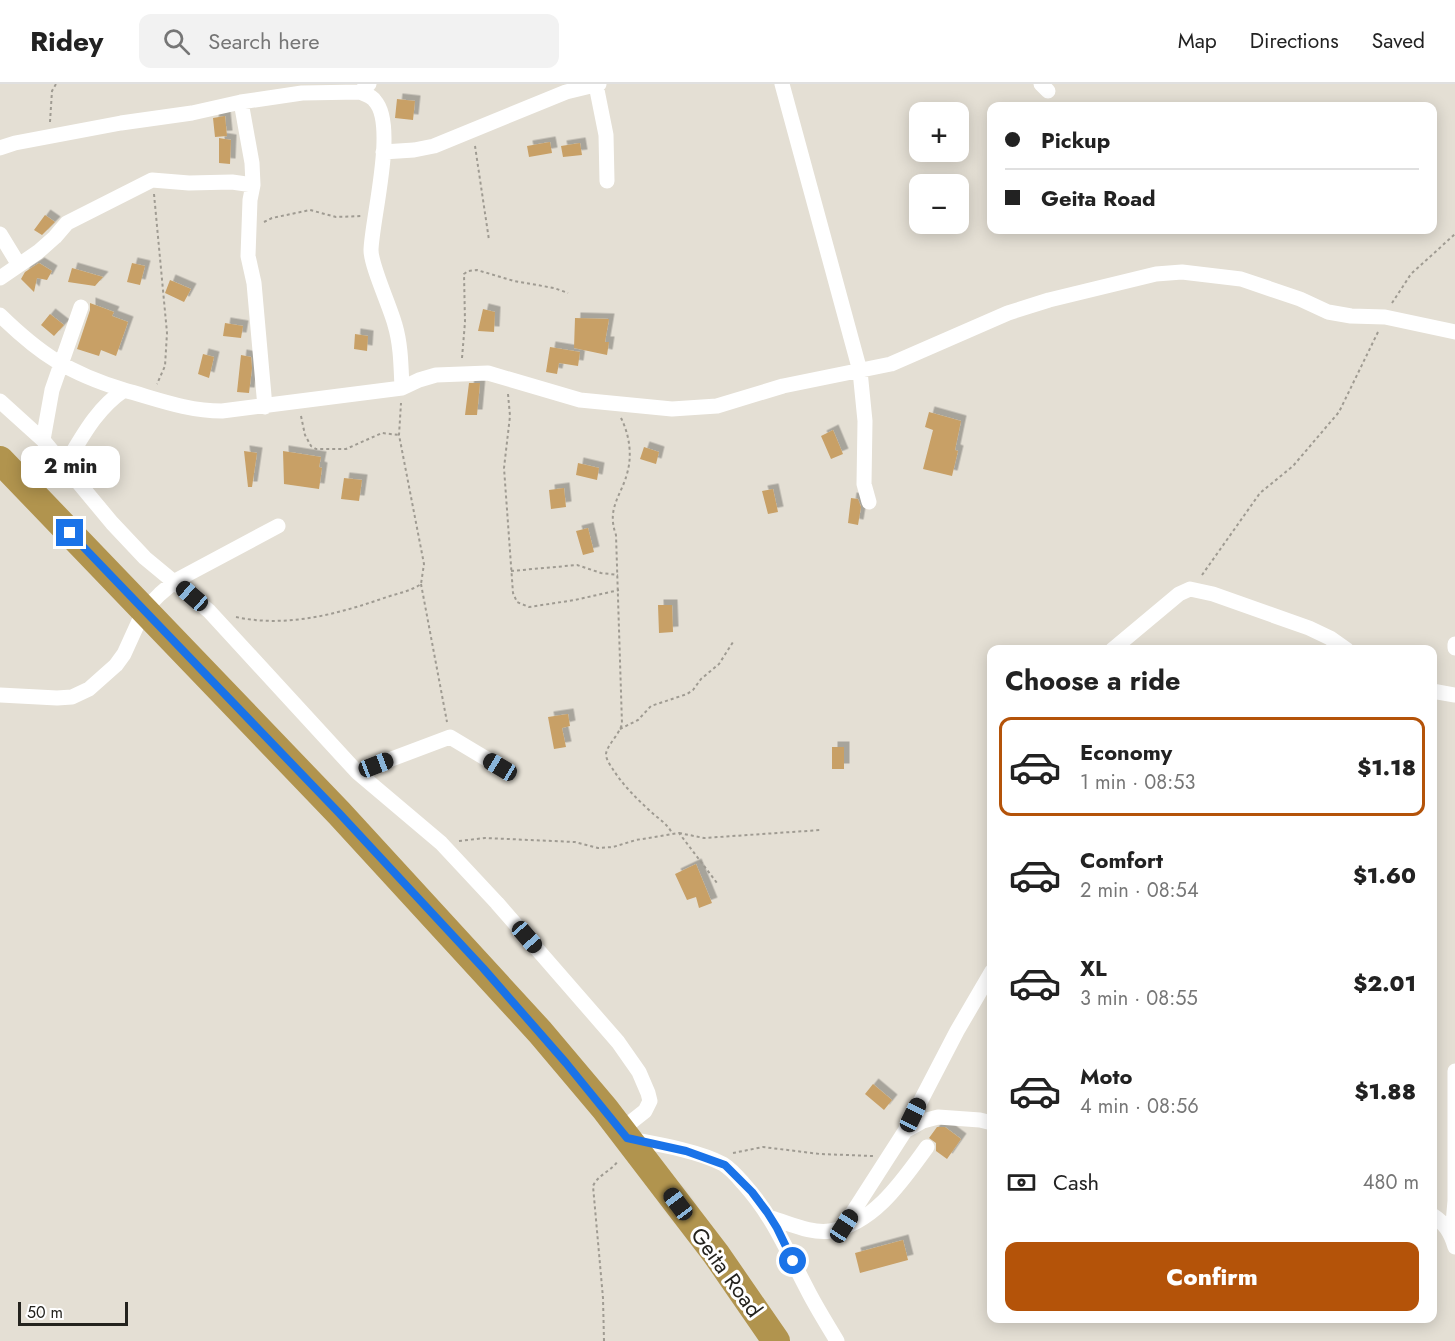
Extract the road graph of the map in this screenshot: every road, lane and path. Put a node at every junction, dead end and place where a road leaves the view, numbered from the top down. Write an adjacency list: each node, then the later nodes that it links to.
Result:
1 (56, 84): 7 (path)
2 (782, 84): 26 (street)
3 (598, 85): 6 (street); 11 (street)
4 (365, 88): 5 (street); 9 (street)
5 (240, 102): 7 (street); 12 (street)
6 (473, 131): 9 (street); 17 (path)
7 (46, 138): 8 (street)
8 (0, 148)
9 (383, 152): 13 (street)
10 (152, 180): 12 (street); 18 (street); 31 (path)
11 (607, 182)
12 (253, 185): 14 (street)
13 (376, 214): 14 (path); 29 (street)
14 (248, 228): 35 (street)
15 (0, 234): 18 (street)
16 (1455, 234): 23 (path)
17 (489, 240)
18 (19, 265): 19 (street)
19 (0, 278)
20 (568, 293): 27 (path)
21 (81, 307): 25 (street)
22 (0, 315): 25 (street)
23 (1385, 317): 24 (street); 26 (street); 47 (path)
24 (1455, 332)
25 (60, 364): 30 (street); 37 (street)
26 (860, 371): 34 (street); 40 (street)
27 (462, 373): 28 (street); 29 (street)
28 (510, 379): 34 (street); 42 (path)
29 (402, 388): 33 (street); 36 (path)
30 (124, 390): 31 (street); 39 (street)
31 (142, 395): 35 (street)
32 (0, 401): 37 (street)
33 (299, 401): 35 (street); 36 (path)
34 (615, 405): 43 (path)
35 (265, 406)
36 (399, 435): 45 (path)
37 (43, 440): 39 (street)
38 (0, 460): 48 (highway, Geita Road)
39 (65, 465): 44 (street)
40 (869, 502)
41 (278, 526): 44 (street)
42 (512, 571): 43 (path); 46 (path)
43 (618, 575): 46 (path)
44 (175, 581): 48 (street); 49 (street)
45 (421, 584): 49 (path); 57 (path)
46 (619, 590): 56 (path)
47 (1200, 590): 51 (street); 52 (street)
48 (144, 610): 54 (street); 69 (highway, Geita Road)
49 (209, 611): 59 (street)
50 (733, 642): 56 (path)
51 (1118, 645)
52 (1340, 645)
53 (1437, 692): 55 (street)
54 (0, 695)
55 (1455, 695)
56 (620, 729): 61 (path)
57 (450, 737): 58 (street); 59 (street)
58 (500, 767)
59 (357, 772): 63 (street)
60 (821, 830): 62 (path)
61 (672, 833): 62 (path); 63 (path)
62 (679, 833): 64 (path)
63 (441, 843): 69 (street)
64 (717, 883)
65 (987, 980): 68 (street)
66 (1455, 1071): 76 (street)
67 (987, 1122): 68 (street)
68 (905, 1131): 71 (street)
69 (624, 1134): 72 (street); 77 (path); 78 (highway, Geita Road)
70 (927, 1147): 75 (street)
71 (888, 1158): 72 (path); 75 (street)
72 (713, 1160): 73 (street)
73 (771, 1218): 75 (street); 79 (street)
74 (1437, 1218): 76 (street)
75 (844, 1226)
76 (1453, 1241)
77 (604, 1341)
78 (776, 1341)
79 (837, 1341)

